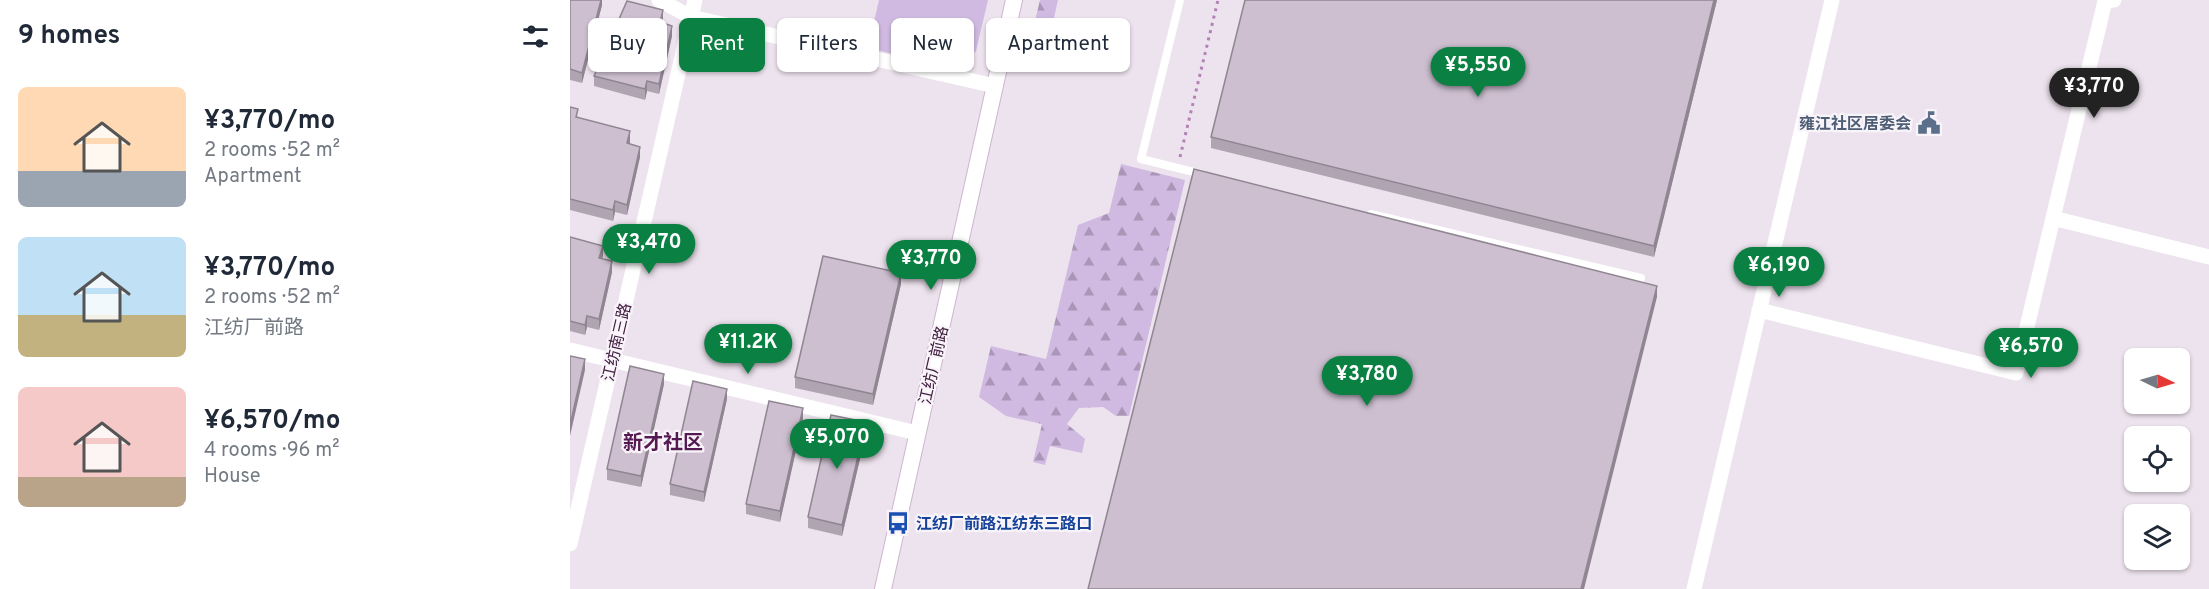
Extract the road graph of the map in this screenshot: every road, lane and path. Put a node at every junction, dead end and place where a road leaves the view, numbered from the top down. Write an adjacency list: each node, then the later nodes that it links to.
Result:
1 (659, 0): 8 (street)
2 (695, 0): 8 (street, 江纺南三路)
3 (1014, 0): 9 (main road, 江纺厂前路)
4 (1180, 0): 10 (lane)
5 (1218, 0): 10 (path)
6 (1832, 0): 16 (street)
7 (2114, 0): 13 (street)
8 (691, 17): 9 (street); 18 (street, 江纺南三路)
9 (995, 86): 19 (main road, 江纺厂前路)
10 (1178, 168): 11 (lane)
11 (1213, 176)
12 (1363, 212): 15 (lane)
13 (2053, 219): 14 (street); 16 (street)
14 (2209, 257)
15 (1641, 278)
16 (1759, 310): 22 (street)
17 (570, 350): 18 (street)
18 (612, 360): 19 (street); 20 (street, 江纺南三路)
19 (917, 433): 21 (main road, 江纺厂前路)
20 (570, 544)
21 (883, 589)
22 (1694, 589)

